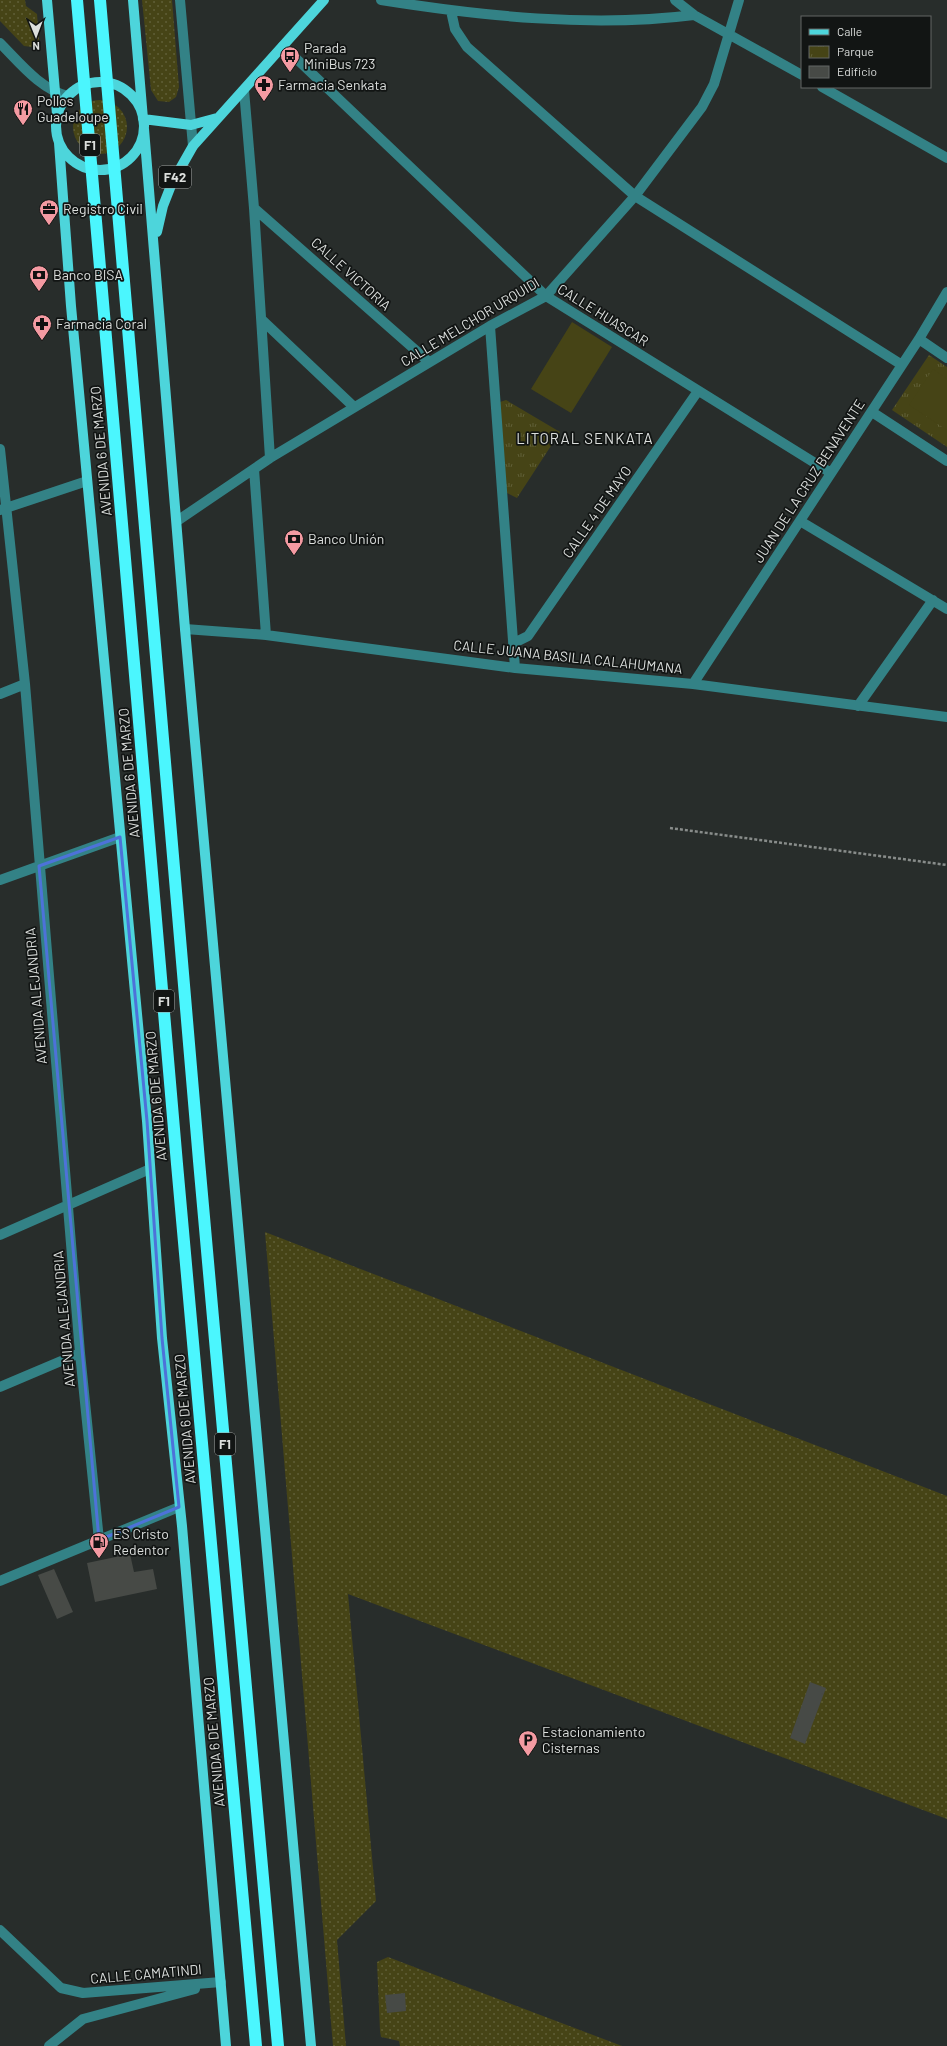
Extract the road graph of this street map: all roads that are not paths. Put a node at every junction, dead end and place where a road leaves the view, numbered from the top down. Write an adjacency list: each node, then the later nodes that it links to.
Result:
1 (47, 0): 18 (main road)
2 (77, 0): 76 (highway, AVENIDA 6 DE MARZO / F1)
3 (100, 0): 77 (highway, F1)
4 (133, 0): 22 (main road)
5 (180, 0): 23 (street)
6 (324, 0): 14 (main road, F42)
7 (381, 0): 10 (street)
8 (675, 0): 11 (street)
9 (739, 0): 12 (street, CALLE MELCHOR URQUIDI)
10 (451, 11): 11 (street); 27 (street)
11 (694, 15): 12 (street)
12 (729, 34): 15 (street); 27 (street, CALLE MELCHOR URQUIDI)
13 (0, 43): 18 (street)
14 (283, 46): 17 (main road, F42); 31 (street, CALLE HUASCAR)
15 (801, 74)
16 (824, 88): 26 (street)
17 (244, 90): 21 (main road, F42); 28 (street)
18 (55, 93): 19 (street); 20 (main road)
19 (68, 96): 20 (main road); 22 (main road)
20 (57, 116): 24 (main road)
21 (217, 118): 23 (main road); 25 (main road, F42)
22 (143, 124): 23 (main road); 24 (main road); 29 (main road)
23 (191, 125): 25 (street)
24 (59, 143): 46 (main road, AVENIDA 6 DE MARZO)
25 (193, 146): 29 (main road, F42)
26 (947, 158)
27 (635, 196): 31 (street, CALLE MELCHOR URQUIDI); 37 (street)
28 (254, 208): 32 (street); 36 (street, CALLE VICTORIA)
29 (155, 246): 48 (main road)
30 (947, 292): 34 (street, JUAN DE LA CRUZ BENAVENTE)
31 (546, 296): 33 (street, CALLE MELCHOR URQUIDI); 38 (street, CALLE HUASCAR)
32 (262, 320): 39 (street); 42 (street)
33 (490, 326): 36 (street, CALLE MELCHOR URQUIDI); 54 (street)
34 (919, 339): 35 (street); 37 (street, JUAN DE LA CRUZ BENAVENTE)
35 (947, 358)
36 (429, 362): 39 (street, CALLE MELCHOR URQUIDI)
37 (902, 365): 40 (street, JUAN DE LA CRUZ BENAVENTE)
38 (698, 391): 45 (street, CALLE HUASCAR); 54 (street, CALLE 4 DE MAYO)
39 (354, 407): 42 (street, CALLE MELCHOR URQUIDI)
40 (872, 412): 43 (street); 45 (street, JUAN DE LA CRUZ BENAVENTE)
41 (0, 449): 47 (street, AVENIDA ALEJANDRIA)
42 (270, 458): 44 (street, CALLE MELCHOR URQUIDI)
43 (947, 460)
44 (254, 469): 48 (street, CALLE MELCHOR URQUIDI); 53 (street)
45 (831, 473): 49 (street, JUAN DE LA CRUZ BENAVENTE)
46 (87, 481): 47 (street); 61 (main road, AVENIDA 6 DE MARZO)
47 (3, 509): 56 (street, AVENIDA ALEJANDRIA)
48 (177, 520): 52 (main road)
49 (800, 521): 50 (street); 57 (street, JUAN DE LA CRUZ BENAVENTE)
50 (933, 600): 51 (street); 59 (street)
51 (947, 609)
52 (185, 629): 53 (street, CALLE JUANA BASILIA CALAHUMANA); 78 (main road)
53 (266, 635): 55 (street, CALLE JUANA BASILIA CALAHUMANA)
54 (514, 643): 55 (street)
55 (515, 668): 57 (street, CALLE JUANA BASILIA CALAHUMANA)
56 (24, 684): 58 (street); 62 (street, AVENIDA ALEJANDRIA)
57 (693, 684): 59 (street, CALLE JUANA BASILIA CALAHUMANA)
58 (0, 694)
59 (858, 706): 60 (street, CALLE JUANA BASILIA CALAHUMANA)
60 (947, 717)
61 (120, 837): 62 (street); 64 (main road, AVENIDA 6 DE MARZO)
62 (39, 866): 63 (street); 65 (street, AVENIDA ALEJANDRIA)
63 (0, 880)
64 (150, 1169): 65 (street); 69 (main road, AVENIDA 6 DE MARZO)
65 (68, 1205): 66 (street); 67 (street, AVENIDA ALEJANDRIA)
66 (1, 1232)
67 (80, 1353): 68 (street); 70 (street, AVENIDA ALEJANDRIA)
68 (0, 1387)
69 (180, 1507): 70 (street); 73 (main road, AVENIDA 6 DE MARZO)
70 (99, 1540): 71 (street)
71 (0, 1581)
72 (0, 1930): 73 (street, CALLE CAMATINDI)
73 (221, 1982): 74 (street); 75 (main road, AVENIDA 6 DE MARZO)
74 (49, 2046)
75 (226, 2046)
76 (256, 2046)
77 (278, 2046)
78 (311, 2046)

